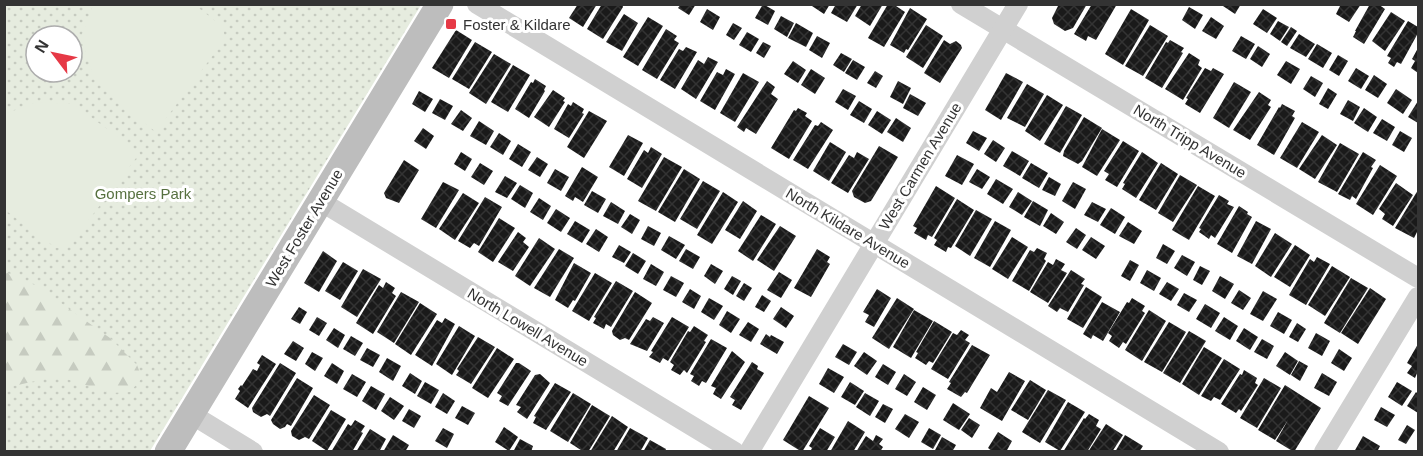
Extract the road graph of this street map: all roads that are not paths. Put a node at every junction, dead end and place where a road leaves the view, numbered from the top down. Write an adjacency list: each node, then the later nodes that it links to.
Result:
1 (440, 4): 6 (main road, West Foster Avenue)
2 (477, 4): 7 (street, North Kildare Avenue)
3 (962, 4): 5 (street, North Tripp Avenue)
4 (1018, 4): 5 (street, West Carmen Avenue)
5 (1003, 29): 7 (street, West Carmen Avenue); 8 (street, North Tripp Avenue)
6 (320, 201): 10 (main road, West Foster Avenue); 13 (street, North Lowell Avenue)
7 (874, 244): 14 (street, West Carmen Avenue); 15 (street, North Kildare Avenue)
8 (1419, 278)
9 (1419, 297): 16 (street)
10 (191, 414): 11 (main road, West Foster Avenue); 12 (street)
11 (168, 452)
12 (253, 452)
13 (735, 452)
14 (749, 452)
15 (1220, 452)
16 (1324, 452)

